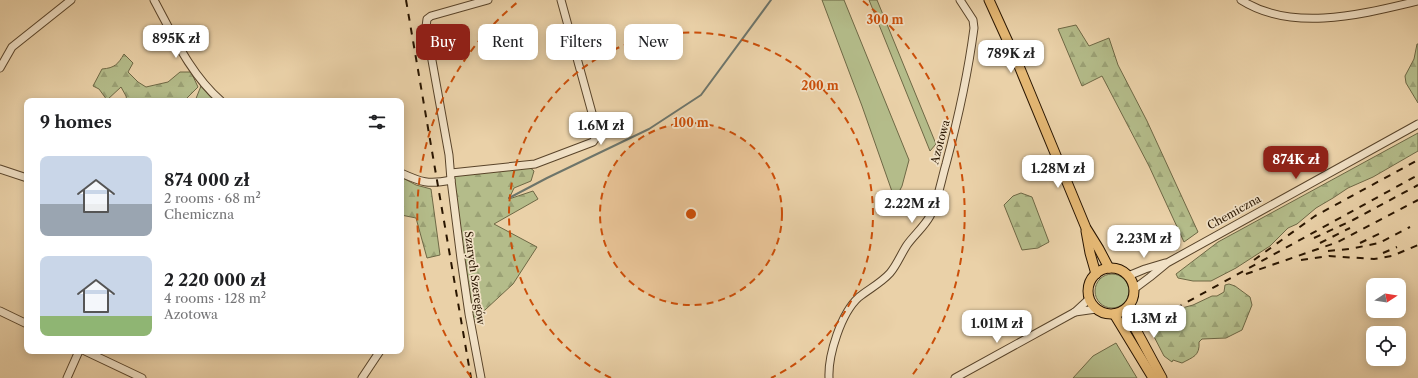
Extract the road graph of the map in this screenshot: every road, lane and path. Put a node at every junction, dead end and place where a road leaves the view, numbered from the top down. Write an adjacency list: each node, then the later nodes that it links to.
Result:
1 (72, 0): 9 (street)
2 (154, 0): 10 (street)
3 (488, 0): 14 (street, Szarych Szeregów)
4 (561, 0): 14 (street)
5 (960, 0): 36 (street, Azotowa)
6 (989, 0): 16 (main road)
7 (1241, 0): 8 (street)
8 (1418, 1)
9 (0, 68)
10 (218, 98)
11 (1418, 124): 17 (street, Chemiczna)
12 (0, 169): 15 (street)
13 (404, 174): 14 (street)
14 (451, 176): 35 (street, Szarych Szeregów)
15 (24, 177)
16 (1086, 228): 18 (main road); 19 (main road)
17 (1167, 263): 20 (street, Chemiczna); 21 (street, Chemiczna)
18 (1109, 268): 19 (main road); 20 (main road)
19 (1096, 274): 22 (main road)
20 (1128, 276): 21 (main road)
21 (1134, 289): 23 (main road)
22 (1089, 299): 24 (main road); 26 (street)
23 (1127, 308): 27 (main road); 39 (main road)
24 (1096, 309): 26 (street); 27 (main road)
25 (0, 311): 28 (street)
26 (1074, 312): 37 (street)
27 (1114, 314): 38 (main road)
28 (24, 323)
29 (78, 354): 32 (street)
30 (91, 354): 33 (street)
31 (378, 354): 34 (street)
32 (67, 378)
33 (142, 378)
34 (362, 378)
35 (481, 378)
36 (829, 378)
37 (955, 378)
38 (1153, 378)
39 (1162, 378)

